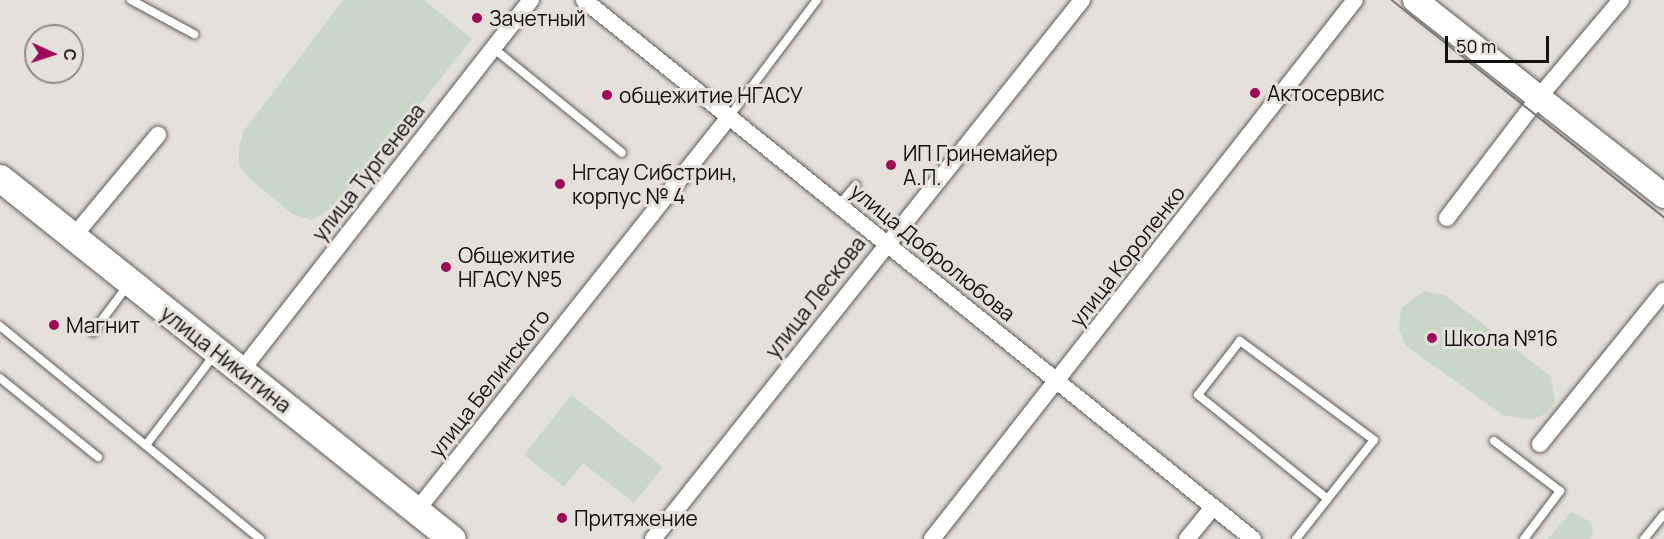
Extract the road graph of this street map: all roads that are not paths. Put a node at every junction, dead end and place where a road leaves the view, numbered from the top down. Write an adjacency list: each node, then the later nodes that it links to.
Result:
1 (131, 0): 9 (lane)
2 (531, 0): 10 (street, улица Тургенева)
3 (584, 0): 12 (street, улица Добролюбова)
4 (817, 0): 12 (lane, улица Белинского)
5 (1082, 0): 21 (street, улица Лескова)
6 (1355, 0): 29 (street, улица Короленко)
7 (1415, 0): 11 (street)
8 (1622, 0): 11 (street)
9 (194, 34)
10 (493, 48): 14 (lane); 27 (street, улица Тургенева)
11 (1539, 97): 17 (street); 19 (street)
12 (729, 117): 18 (street, улица Добролюбова); 36 (street, улица Белинского)
13 (158, 135): 20 (street)
14 (622, 153)
15 (0, 178): 20 (main road, улица Никитина)
16 (856, 185): 18 (lane)
17 (1664, 196)
18 (839, 206): 21 (street, улица Добролюбова)
19 (1447, 219)
20 (73, 237): 22 (main road, улица Никитина)
21 (886, 243): 29 (street, улица Добролюбова); 40 (street, улица Лескова)
22 (130, 283): 25 (lane); 26 (main road, улица Никитина)
23 (1664, 291): 31 (street)
24 (0, 326): 32 (lane)
25 (93, 332)
26 (216, 352): 27 (main road, улица Никитина); 32 (lane)
27 (241, 371): 36 (main road, улица Никитина)
28 (0, 378): 33 (lane)
29 (1057, 381): 35 (street, улица Добролюбова); 41 (street, улица Короленко)
30 (1494, 441): 45 (lane)
31 (1540, 444)
32 (146, 445): 38 (lane)
33 (98, 457)
34 (1328, 499): 34 (lane); 44 (lane)
35 (1213, 507): 42 (street); 43 (street, улица Добролюбова)
36 (417, 510): 39 (main road, улица Никитина)
37 (1664, 514): 46 (lane)
38 (260, 539)
39 (452, 539)
40 (653, 539)
41 (932, 539)
42 (1187, 539)
43 (1253, 539)
44 (1296, 539)
45 (1524, 539)
46 (1644, 539)

